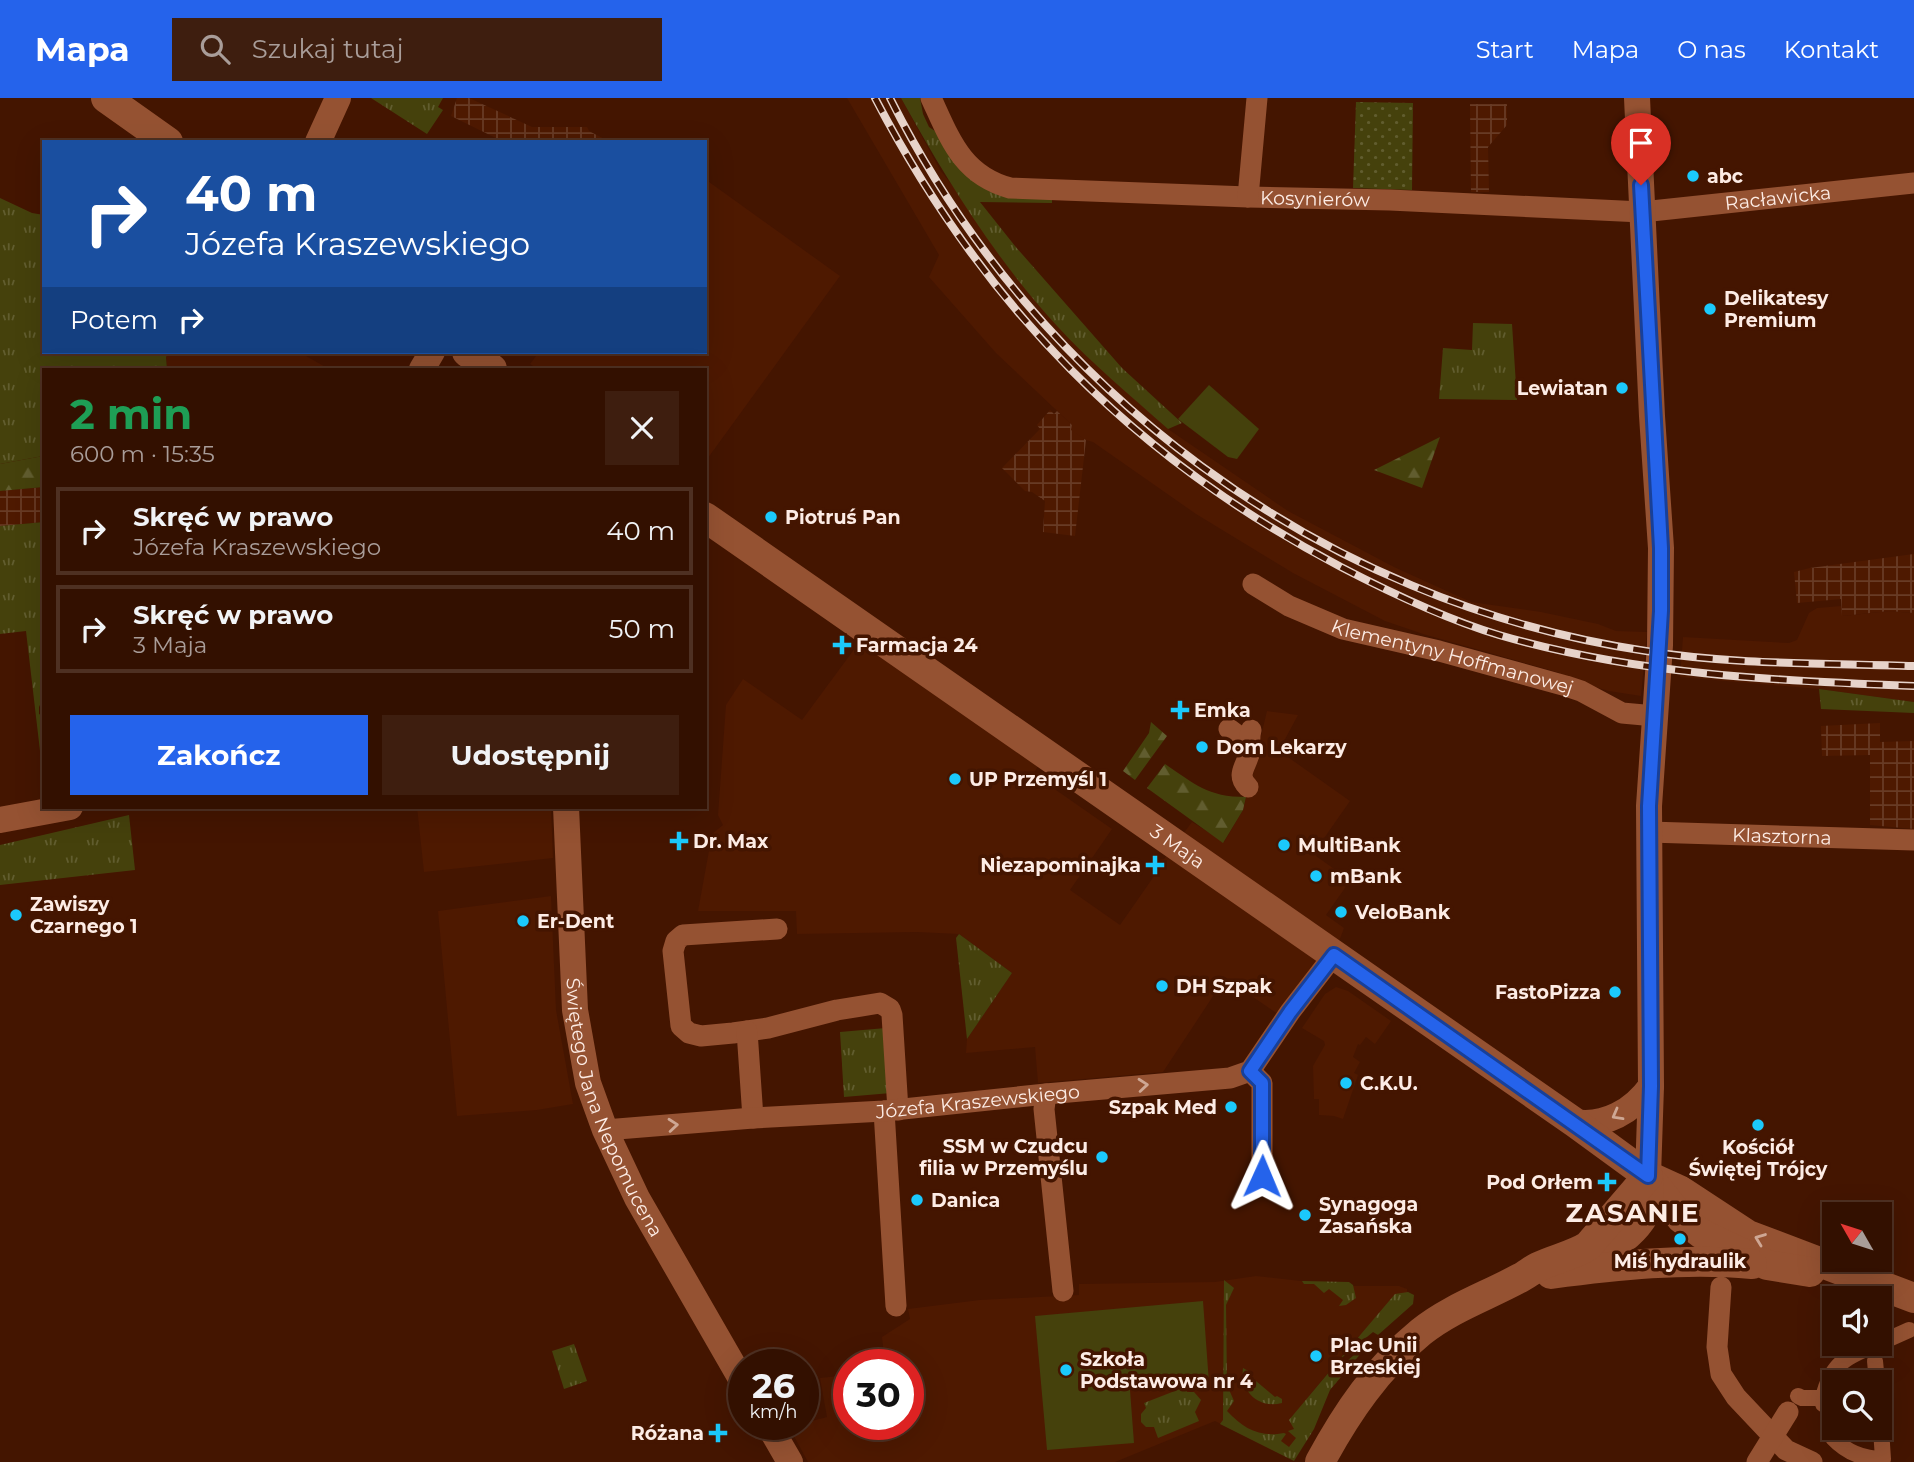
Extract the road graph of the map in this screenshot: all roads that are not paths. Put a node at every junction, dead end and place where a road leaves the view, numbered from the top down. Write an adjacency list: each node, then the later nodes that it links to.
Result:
1 (106, 98): 6 (main road)
2 (338, 98): 7 (street)
3 (931, 98): 9 (street, Kosynierów)
4 (1257, 98): 9 (street)
5 (1637, 98): 10 (street)
6 (165, 140)
7 (319, 140)
8 (1914, 183): 10 (street, Racławicka)
9 (1248, 197): 10 (street, Kosynierów)
10 (1642, 212): 15 (street)
11 (470, 354): 12 (main road)
12 (491, 368)
13 (707, 518): 24 (main road, 3 Maja)
14 (1253, 584): 15 (street, Klementyny Hoffmanowej)
15 (1655, 716): 21 (street)
16 (1229, 729): 17 (street)
17 (1248, 787)
18 (59, 809): 20 (street)
19 (566, 809): 32 (street, Świętego Jana Nepomucena)
20 (0, 820)
21 (1649, 832): 22 (street, Klasztorna); 27 (street)
22 (1914, 840)
23 (777, 929): 25 (street)
24 (1334, 955): 26 (street); 31 (main road, 3 Maja)
25 (747, 1031): 29 (street); 30 (street)
26 (1250, 1071): 28 (street, Józefa Kraszewskiego, one-way to 26); 33 (street)
27 (1651, 1086): 31 (street, one-way to 31); 34 (street)
28 (1046, 1094): 29 (street, Józefa Kraszewskiego); 40 (street)
29 (891, 1111): 30 (street, Józefa Kraszewskiego); 42 (street)
30 (753, 1118): 32 (street, Józefa Kraszewskiego, one-way to 30)
31 (1574, 1122): 34 (main road, 3 Maja)
32 (605, 1130): 45 (street, Świętego Jana Nepomucena)
33 (1262, 1176)
34 (1648, 1176): 35 (main road); 36 (main road); 37 (main road); 38 (main road, one-way to 34)
35 (1767, 1265): 36 (main road); 38 (main road)
36 (1560, 1273): 37 (main road)
37 (1519, 1279): 53 (main road)
38 (1869, 1281): 41 (main road)
39 (1721, 1287): 48 (street)
40 (1063, 1291)
41 (1914, 1298)
42 (896, 1306)
43 (1909, 1330): 44 (street)
44 (1892, 1340)
45 (728, 1356)
46 (1857, 1356): 47 (street)
47 (1793, 1404): 48 (street)
48 (1773, 1437): 54 (street); 55 (street)
49 (777, 1440): 52 (street)
50 (1840, 1440): 51 (street)
51 (1882, 1440)
52 (790, 1462)
53 (1320, 1462)
54 (1757, 1462)
55 (1812, 1462)

